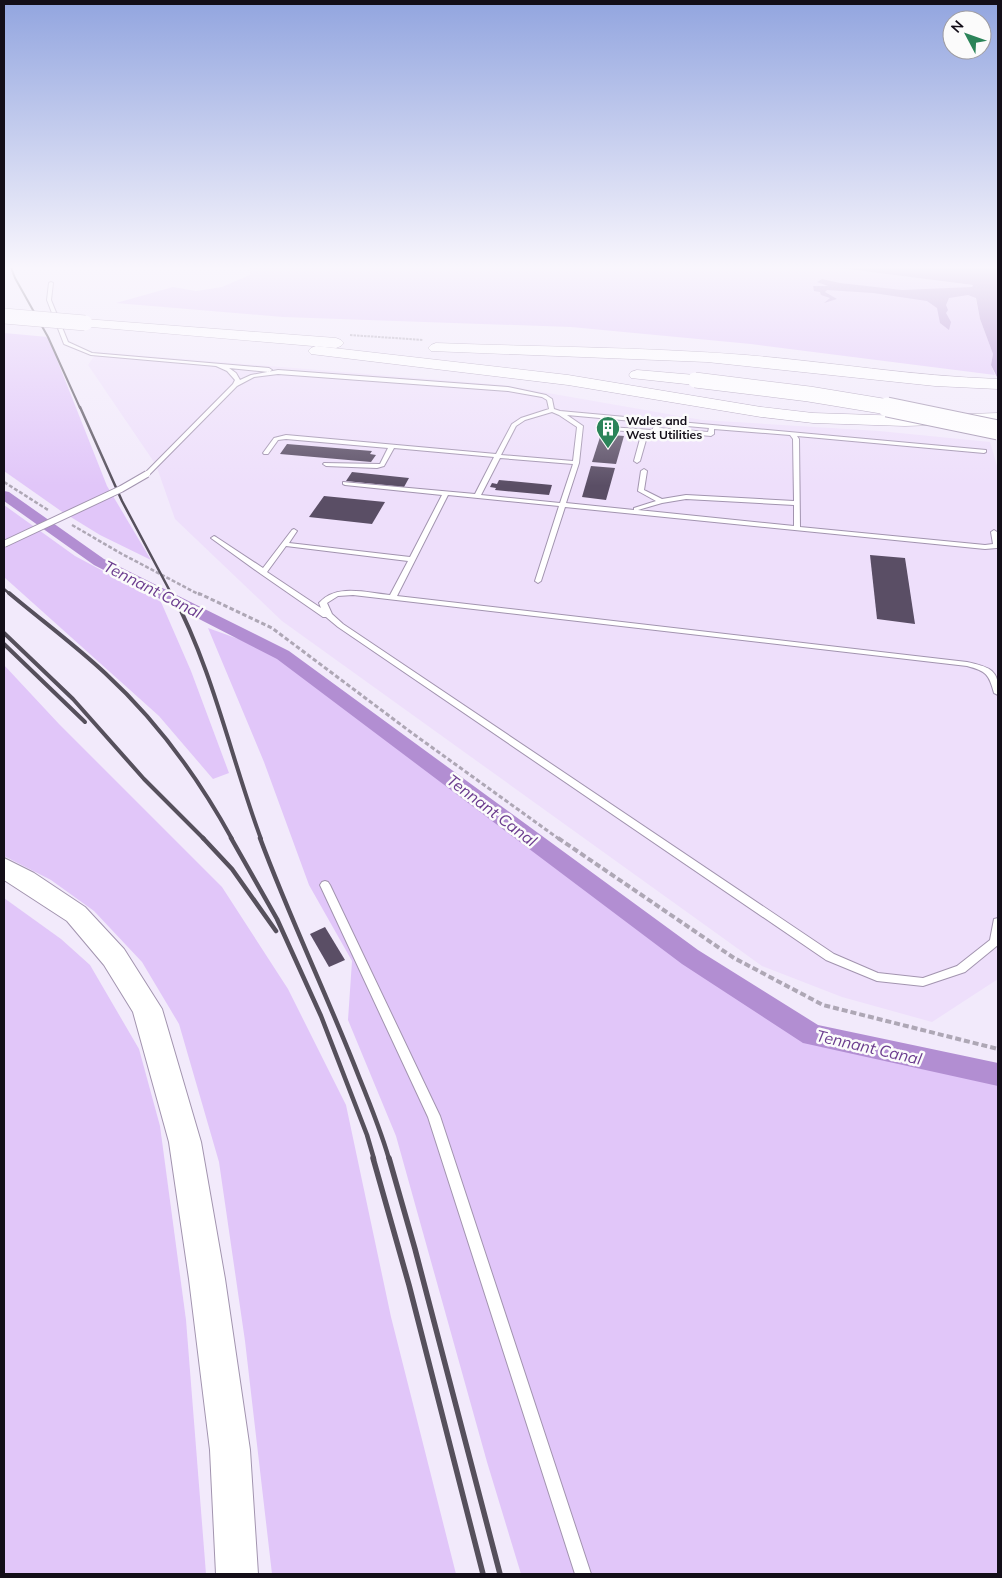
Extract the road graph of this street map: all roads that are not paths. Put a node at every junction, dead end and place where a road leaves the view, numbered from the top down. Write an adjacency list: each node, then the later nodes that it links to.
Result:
1 (64, 339): 6 (lane)
2 (197, 339): 5 (highway)
3 (261, 339): 4 (highway)
4 (342, 344): 8 (highway); 9 (highway)
5 (316, 351): 8 (highway); 13 (highway, bridge)
6 (217, 365): 7 (lane); 10 (lane)
7 (297, 372): 10 (lane); 11 (lane)
8 (697, 377): 15 (highway); 19 (highway, bridge)
9 (992, 384)
10 (235, 385): 40 (lane, bridge)
11 (552, 410): 12 (lane); 24 (lane)
12 (559, 413): 14 (lane); 26 (lane)
13 (998, 418)
14 (656, 421): 16 (lane); 18 (lane)
15 (998, 423)
16 (712, 426): 18 (lane); 20 (lane)
17 (612, 428): 18 (lane)
18 (655, 430): 25 (lane)
19 (998, 430)
20 (788, 433): 22 (lane); 33 (lane)
21 (392, 446): 23 (lane); 24 (lane); 27 (lane)
22 (984, 451)
23 (266, 453)
24 (498, 456): 26 (lane); 31 (lane)
25 (637, 461)
26 (576, 463): 34 (lane)
27 (326, 464)
28 (644, 471): 32 (lane)
29 (344, 484): 30 (lane)
30 (446, 493): 31 (lane); 42 (lane)
31 (477, 496): 34 (lane)
32 (662, 501): 33 (lane); 35 (lane)
33 (796, 503): 36 (lane)
34 (563, 504): 35 (lane); 44 (lane)
35 (632, 511): 36 (lane)
36 (797, 528): 38 (lane)
37 (294, 531): 41 (lane)
38 (994, 532)
39 (214, 538): 43 (lane)
40 (4, 544)
41 (284, 544): 42 (lane); 43 (lane)
42 (412, 559): 45 (lane)
43 (263, 573): 46 (lane)
44 (538, 581)
45 (393, 597): 46 (lane); 47 (lane)
46 (336, 622): 50 (lane)
47 (998, 692)
48 (4, 868): 51 (main road)
49 (326, 885): 52 (lane)
50 (998, 922)
51 (237, 1574)
52 (583, 1574)

